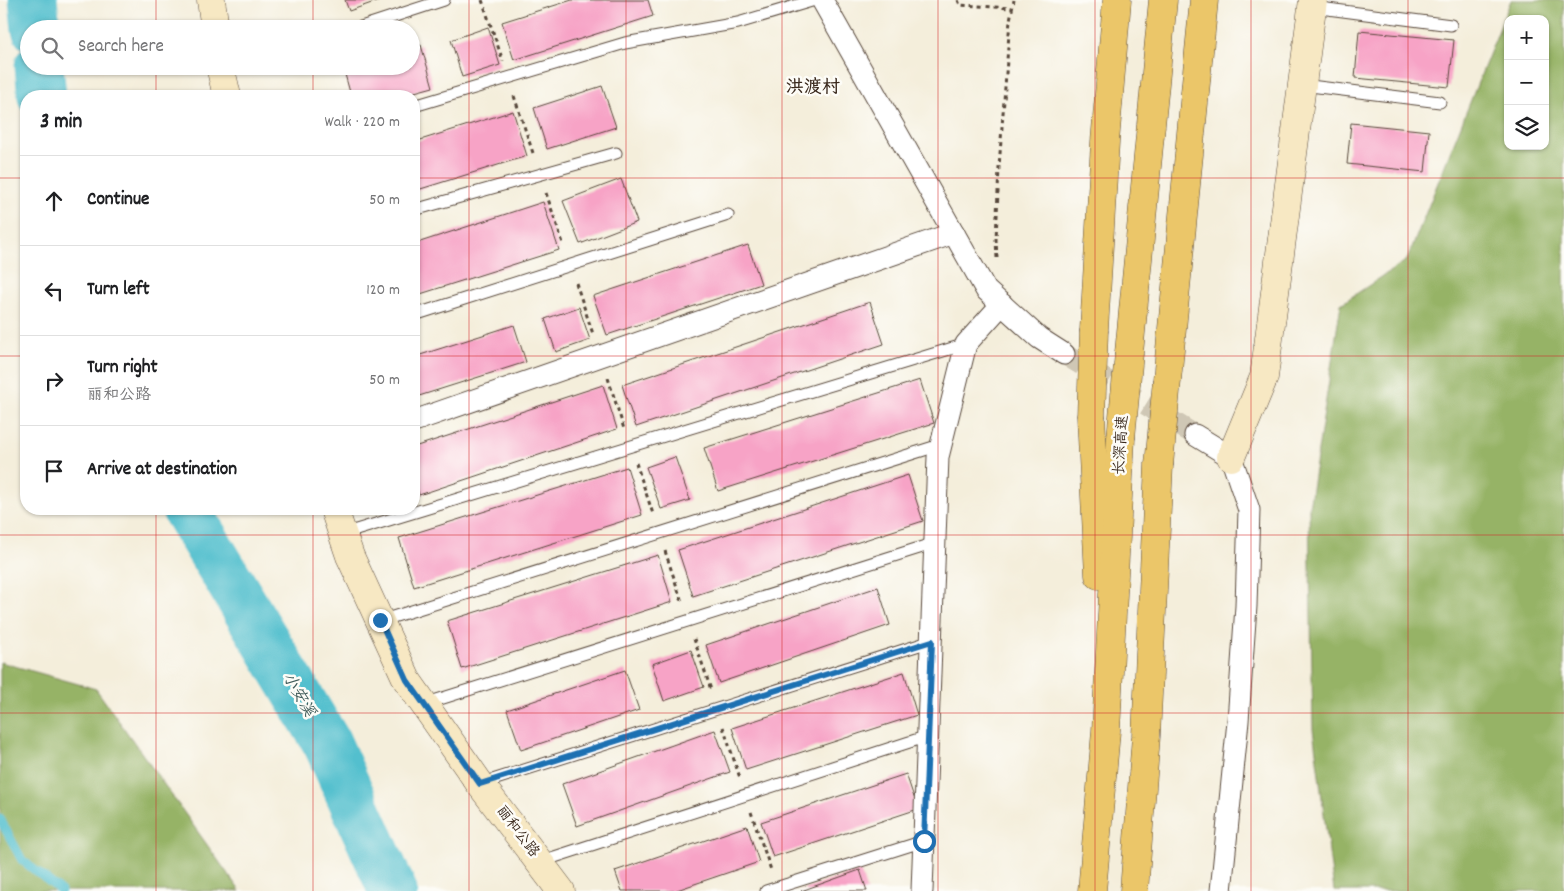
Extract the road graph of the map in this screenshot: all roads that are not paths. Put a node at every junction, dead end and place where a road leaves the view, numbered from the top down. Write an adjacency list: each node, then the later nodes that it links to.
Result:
1 (212, 0): 10 (main road)
2 (444, 0): 11 (lane)
3 (815, 0): 15 (lane)
4 (822, 0): 19 (street)
5 (1118, 0): 37 (highway, bridge)
6 (1163, 0): 37 (highway, 长深高速, bridge)
7 (1204, 0): 20 (highway)
8 (1219, 0): 20 (highway)
9 (1313, 4): 12 (lane); 13 (main road)
10 (214, 20)
11 (382, 20)
12 (1451, 25)
13 (1302, 85): 14 (lane); 28 (main road)
14 (1440, 102)
15 (420, 104)
16 (616, 153): 17 (lane)
17 (420, 208)
18 (728, 215): 22 (lane)
19 (954, 233): 21 (street); 25 (street)
20 (1181, 240): 46 (highway, bridge)
21 (1002, 304): 23 (street); 24 (street)
22 (420, 313)
23 (966, 344): 27 (street); 29 (lane)
24 (1064, 354)
25 (420, 419)
26 (1195, 435): 28 (street)
27 (940, 445): 33 (street); 34 (lane)
28 (1231, 457): 47 (street)
29 (420, 511)
30 (336, 515): 32 (main road, 丽和公路)
31 (405, 515): 32 (lane)
32 (343, 534): 34 (main road, 丽和公路)
33 (935, 543): 35 (street); 36 (lane)
34 (380, 620): 36 (main road, 丽和公路)
35 (932, 641): 38 (street); 39 (lane)
36 (424, 704): 39 (main road, 丽和公路)
37 (1106, 731): 45 (highway, 长深高速)
38 (928, 736): 40 (street); 41 (lane)
39 (480, 784): 41 (main road, 丽和公路)
40 (924, 841): 43 (lane); 44 (street)
41 (539, 862): 42 (main road, 丽和公路)
42 (561, 891)
43 (766, 891)
44 (922, 891)
45 (1092, 891)
46 (1134, 891)
47 (1222, 891)

